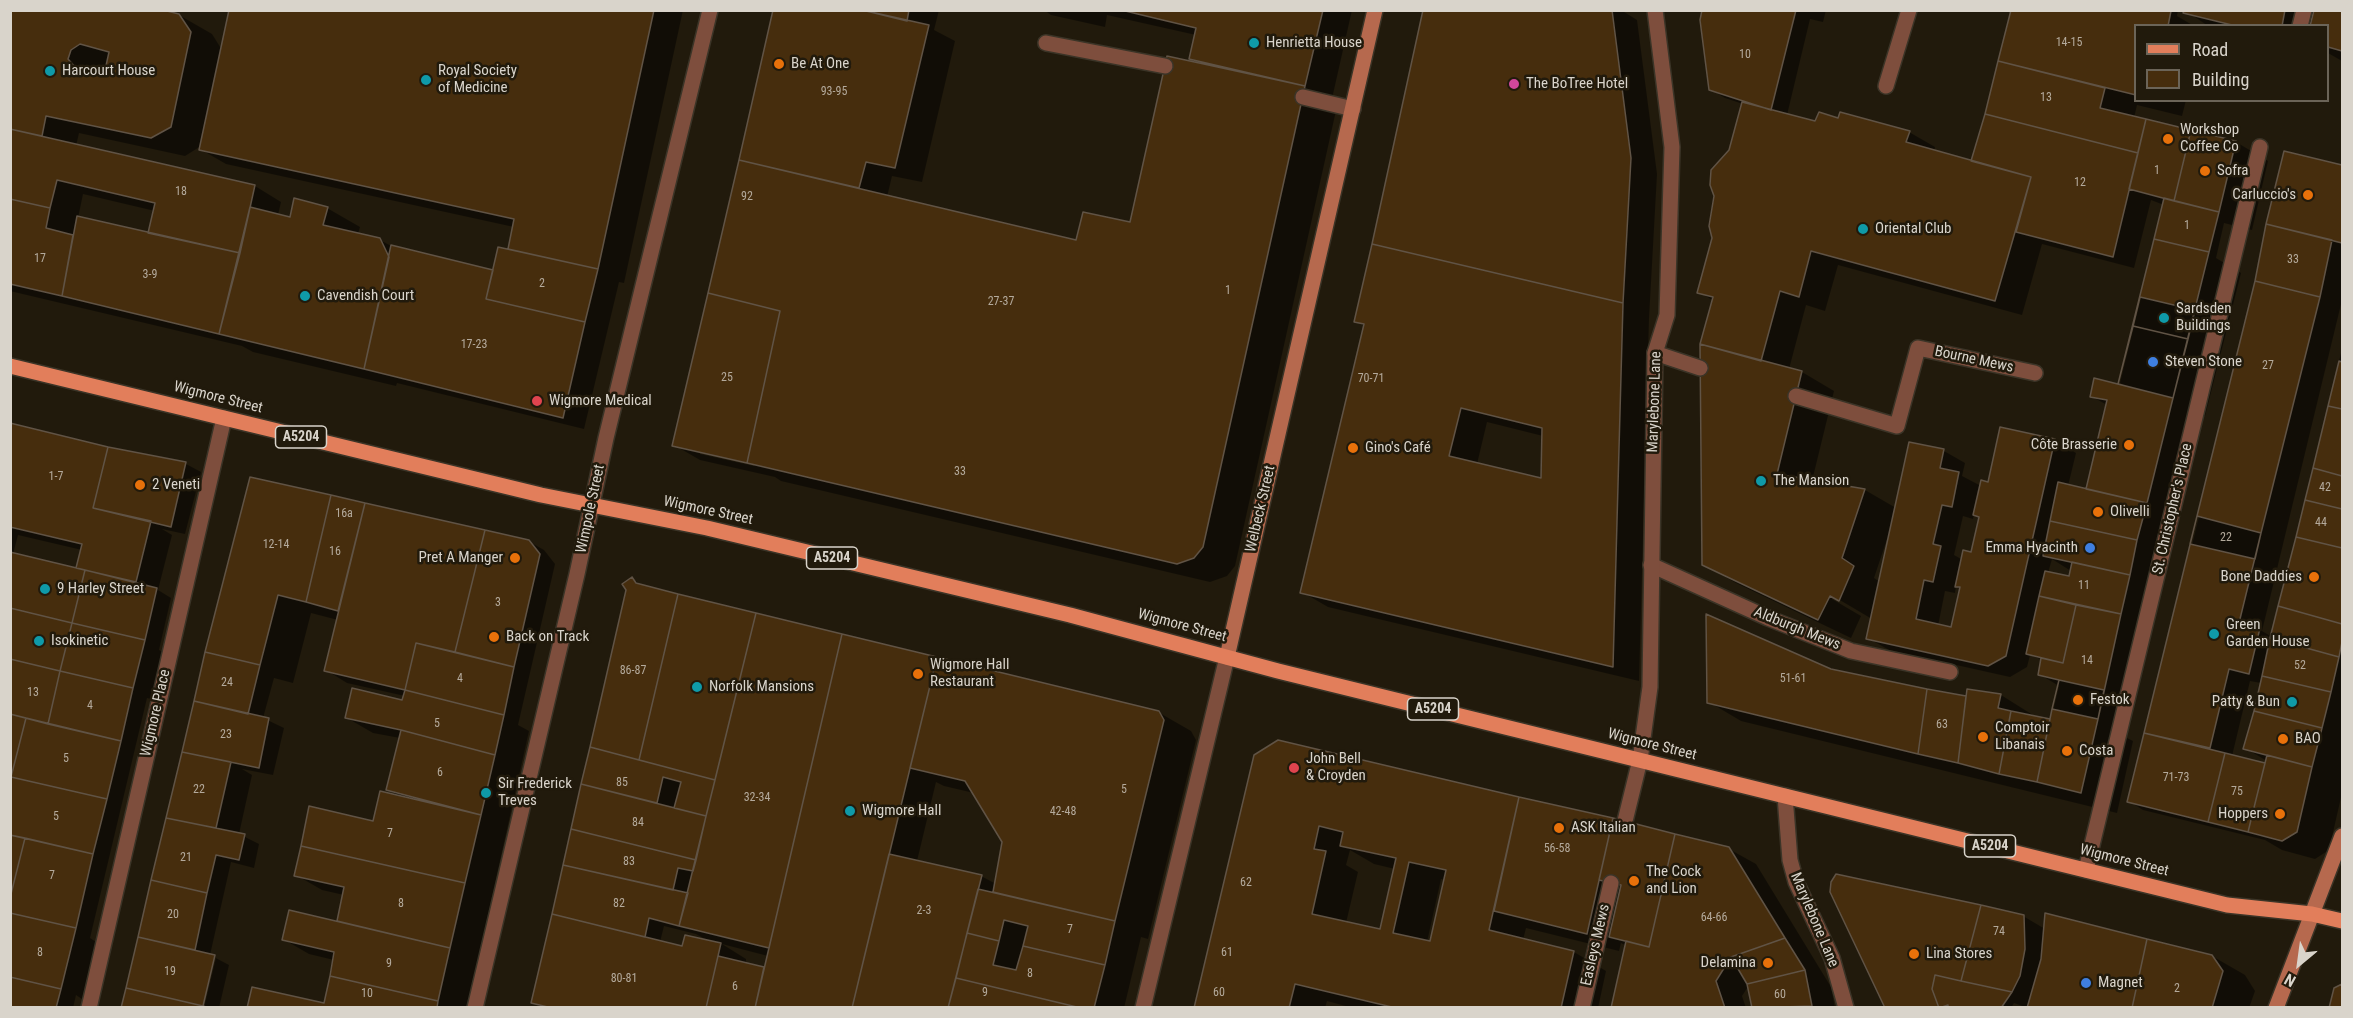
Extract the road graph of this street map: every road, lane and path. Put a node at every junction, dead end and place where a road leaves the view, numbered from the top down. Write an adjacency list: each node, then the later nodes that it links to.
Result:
1 (710, 10): 17 (street, Wimpole Street)
2 (1376, 10): 9 (main road, Welbeck Street)
3 (1655, 10): 11 (street, Marylebone Lane)
4 (1909, 10): 7 (street)
5 (1046, 43): 6 (street)
6 (1165, 66)
7 (1886, 86)
8 (1303, 98): 9 (street)
9 (1353, 109): 19 (main road, Welbeck Street)
10 (2260, 147): 25 (street, St. Christopher's Place)
11 (1655, 353): 13 (street); 18 (street, Marylebone Lane)
12 (10, 366): 16 (main road, Wigmore Street / A5204)
13 (1700, 368)
14 (2035, 374): 15 (street, Bourne Mews)
15 (1796, 396)
16 (224, 418): 17 (main road, Wigmore Street / A5204); 29 (street, Wigmore Place)
17 (592, 505): 19 (main road, Wigmore Street / A5204); 30 (street, Wimpole Street)
18 (1651, 565): 20 (street, Aldburgh Mews); 21 (street, Marylebone Lane)
19 (1227, 657): 21 (main road, Wigmore Street / A5204); 31 (street, Welbeck Street)
20 (1950, 672)
21 (1640, 760): 22 (main road, Wigmore Street / A5204); 23 (street, Marylebone Lane)
22 (1785, 796): 25 (main road, Wigmore Street / A5204); 33 (street, Marylebone Lane)
23 (1625, 821)
24 (2343, 836): 27 (main road)
25 (2086, 870): 27 (main road, Wigmore Street / A5204)
26 (1611, 883): 32 (street, Easleys Mews)
27 (2312, 914): 28 (main road, Wigmore Street / A5204); 34 (main road)
28 (2343, 921)
29 (89, 1008)
30 (475, 1008)
31 (1143, 1008)
32 (1582, 1008)
33 (1846, 1008)
34 (2276, 1008)

